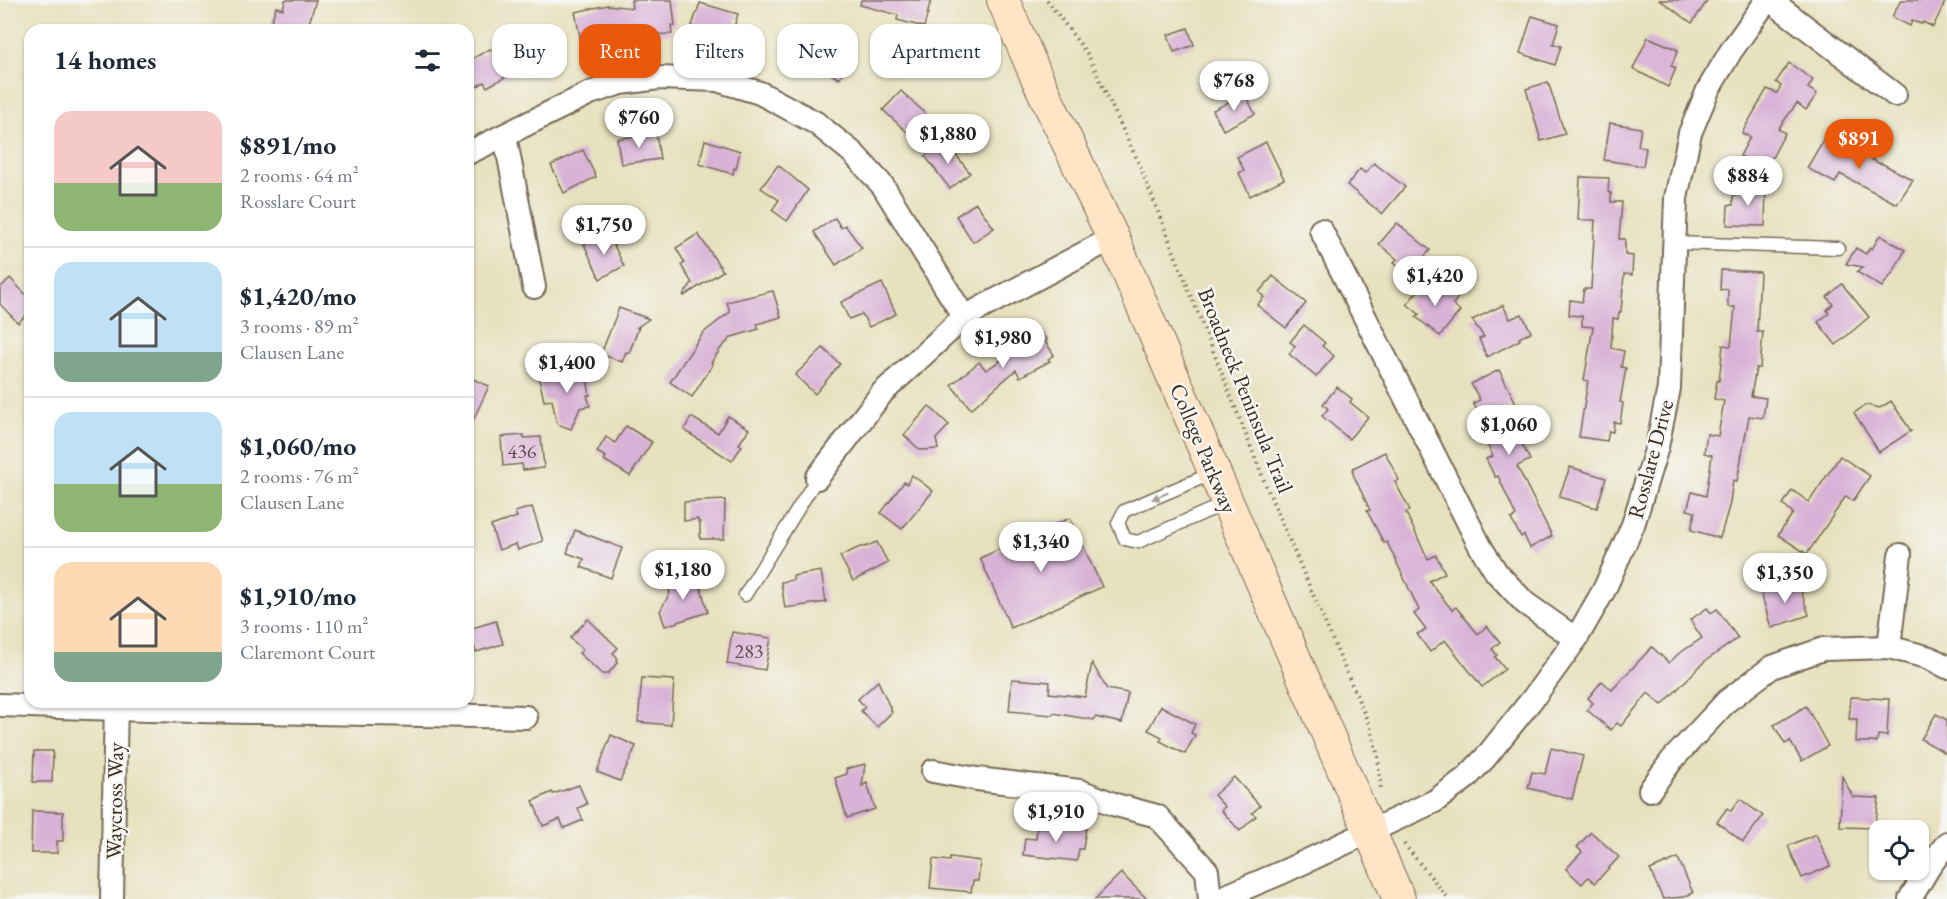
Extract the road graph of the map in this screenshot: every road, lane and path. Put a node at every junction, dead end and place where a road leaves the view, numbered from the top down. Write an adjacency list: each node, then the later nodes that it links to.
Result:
1 (1003, 0): 8 (main road, College Parkway)
2 (1047, 0): 28 (path, Broadneck Peninsula Trail)
3 (1769, 0): 4 (street); 9 (street, Rosslare Drive)
4 (1895, 95)
5 (505, 136): 6 (street); 11 (street); 12 (street)
6 (474, 150)
7 (1321, 230): 18 (street)
8 (1113, 238): 12 (street); 13 (main road, College Parkway)
9 (1674, 243): 10 (lane); 18 (street, Rosslare Drive)
10 (1838, 249)
11 (534, 287)
12 (964, 317): 14 (street)
13 (1214, 472): 15 (main road, College Parkway); 15 (lane, one-way to 15)
14 (817, 478): 17 (lane)
15 (1227, 502): 29 (main road, College Parkway)
16 (1900, 555): 19 (street)
17 (745, 595)
18 (1576, 639): 29 (street, Rosslare Drive)
19 (1889, 646): 20 (street); 27 (street)
20 (1947, 667)
21 (0, 705): 22 (street)
22 (24, 705)
23 (116, 708): 32 (street, Waycross Way)
24 (218, 708): 25 (street)
25 (525, 717)
26 (933, 771): 33 (street)
27 (1650, 790)
28 (1382, 795)
29 (1369, 831): 34 (street, Rosslare Drive); 35 (main road, College Parkway)
30 (1402, 842): 36 (path)
31 (1947, 843): 37 (street)
32 (112, 899)
33 (1210, 899)
34 (1219, 899)
35 (1399, 899)
36 (1449, 899)
37 (1910, 899)

